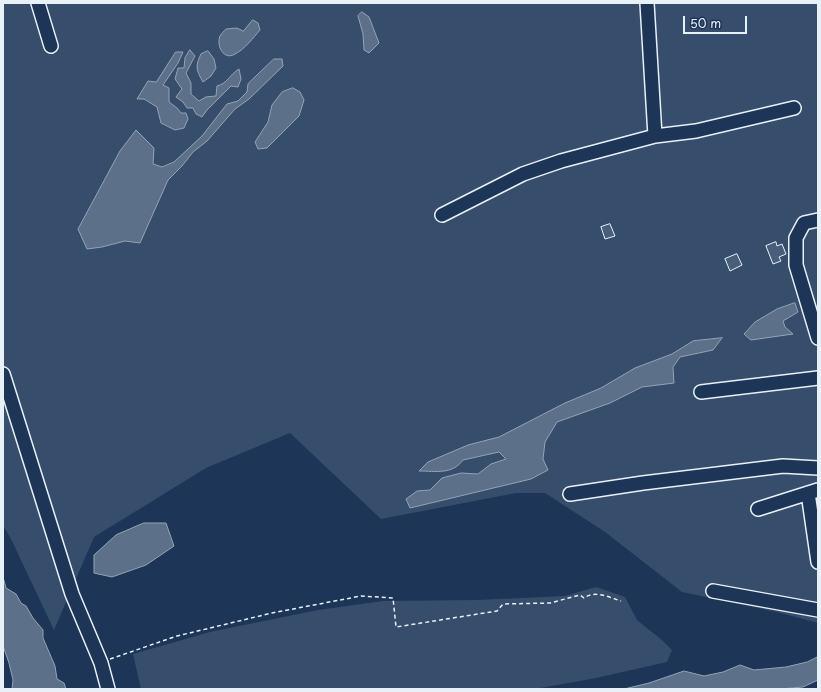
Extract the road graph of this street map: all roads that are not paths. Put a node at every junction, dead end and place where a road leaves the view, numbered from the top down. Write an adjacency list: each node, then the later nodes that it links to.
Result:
1 (38, 3): 3 (street)
2 (647, 3): 5 (street)
3 (51, 46)
4 (794, 108): 5 (street)
5 (655, 136): 6 (street)
6 (442, 215)
7 (818, 220): 8 (street)
8 (818, 338)
9 (3, 374): 19 (street)
10 (818, 378): 11 (street)
11 (701, 392)
12 (818, 468): 14 (street)
13 (813, 492): 15 (street); 16 (street)
14 (570, 494)
15 (758, 509)
16 (818, 562)
17 (713, 591): 18 (street)
18 (818, 610)
19 (108, 689)

